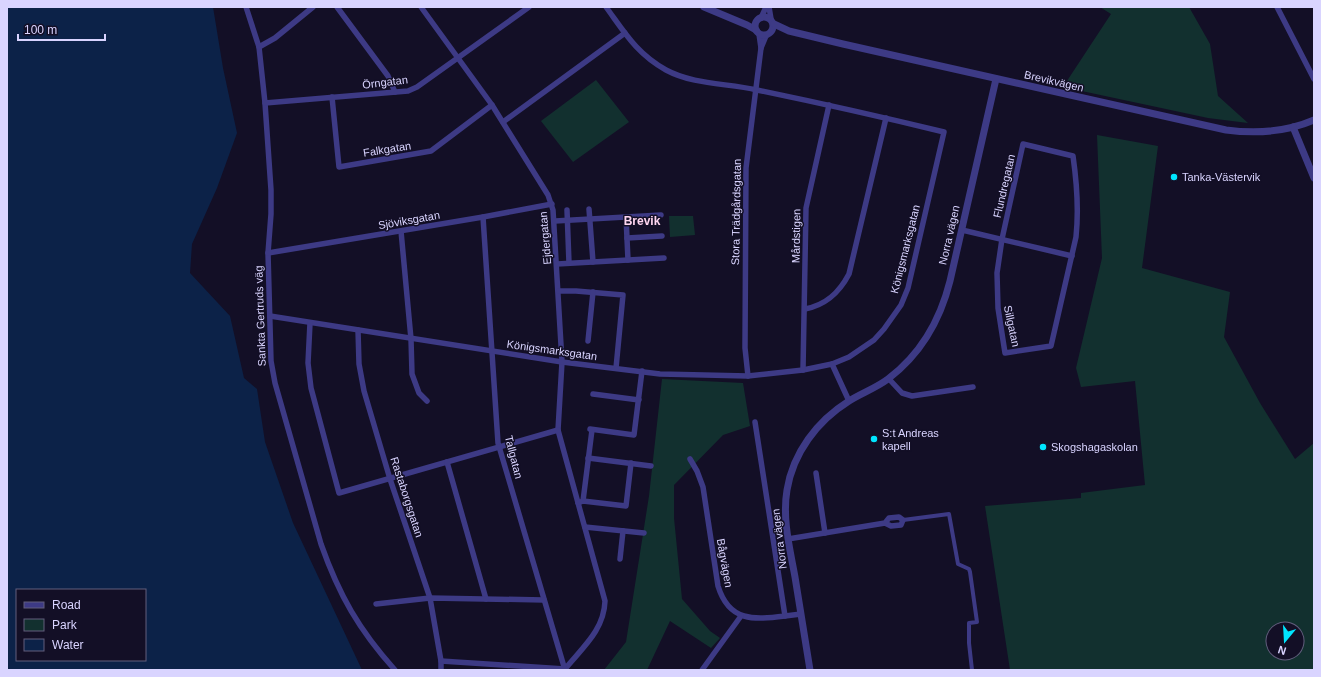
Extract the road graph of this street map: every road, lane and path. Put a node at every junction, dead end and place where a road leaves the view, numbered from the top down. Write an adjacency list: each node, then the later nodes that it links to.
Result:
1 (246, 7): 16 (street, Sankta Gertruds väg)
2 (313, 7): 16 (street)
3 (337, 7): 21 (street)
4 (421, 7): 17 (street, Ejdergatan)
5 (529, 7): 17 (street, Örngatan)
6 (606, 7): 14 (street)
7 (704, 7): 11 (street)
8 (767, 7): 10 (street); 12 (street)
9 (1276, 7): 19 (street)
10 (760, 18): 11 (street); 12 (street, Brevikvägen); 15 (street)
11 (735, 19): 15 (street)
12 (772, 22): 13 (street, Brevikvägen); 15 (street)
13 (789, 31): 15 (street, Brevikvägen); 18 (street, Brevikvägen)
14 (625, 33): 20 (street); 28 (street)
15 (763, 33): 20 (street, Stora Trädgårdsgatan)
16 (259, 47): 23 (street, Sankta Gertruds väg)
17 (459, 58): 21 (street, Örngatan); 24 (street, Ejdergatan)
18 (996, 79): 29 (street, Brevikvägen); 40 (street, Norra vägen)
19 (1314, 79)
20 (755, 89): 25 (street); 66 (street, Stora Trädgårdsgatan)
21 (395, 92): 22 (street, Örngatan)
22 (332, 97): 23 (street, Örngatan); 24 (street, Falkgatan)
23 (265, 103): 45 (street, Sankta Gertruds väg)
24 (492, 105): 28 (street, Ejdergatan)
25 (829, 105): 26 (street); 54 (street, Mårdstigen)
26 (886, 118): 54 (street); 62 (street, Königsmarksgatan)
27 (1314, 120): 29 (street, Brevikvägen)
28 (503, 122): 31 (street, Ejdergatan)
29 (1293, 127): 30 (street)
30 (1314, 178)
31 (552, 204): 36 (street, Sjöviksgatan); 39 (street, Ejdergatan)
32 (589, 209): 37 (street)
33 (566, 210): 38 (street)
34 (661, 215): 35 (street)
35 (626, 217): 37 (street); 43 (street)
36 (483, 218): 41 (street, Sjöviksgatan); 60 (street, Tallgatan)
37 (590, 219): 38 (street); 49 (street)
38 (567, 220): 39 (street); 50 (street)
39 (555, 221): 51 (street, Ejdergatan)
40 (962, 230): 44 (street); 67 (street, Norra vägen)
41 (401, 231): 45 (street, Sjöviksgatan); 58 (street)
42 (662, 236): 43 (street)
43 (627, 238): 48 (street)
44 (1002, 239): 46 (street); 46 (street, Flundregatan); 46 (street, Sillgatan)
45 (268, 253): 55 (street, Sankta Gertruds väg)
46 (1072, 256)
47 (664, 258): 48 (street)
48 (628, 260): 49 (street)
49 (593, 262): 50 (street)
50 (569, 263): 51 (street)
51 (557, 264): 52 (street, Ejdergatan)
52 (558, 291): 53 (street); 61 (street, Ejdergatan)
53 (593, 292): 59 (street); 63 (street)
54 (805, 309): 64 (street, Mårdstigen)
55 (270, 316): 56 (street, Königsmarksgatan); 100 (street, Sankta Gertruds väg)
56 (310, 323): 57 (street, Königsmarksgatan); 82 (street)
57 (358, 330): 58 (street, Königsmarksgatan); 82 (street, Rastaborgsgatan)
58 (411, 339): 60 (street, Königsmarksgatan); 71 (street)
59 (588, 340)
60 (492, 352): 61 (street, Königsmarksgatan); 75 (street, Tallgatan)
61 (562, 362): 63 (street, Königsmarksgatan); 74 (street, Ejdergatan)
62 (832, 364): 64 (street, Königsmarksgatan); 72 (street)
63 (616, 368): 65 (street, Königsmarksgatan)
64 (803, 370): 66 (street, Königsmarksgatan)
65 (642, 372): 66 (street, Königsmarksgatan); 70 (street, Ejdergatan)
66 (748, 376)
67 (889, 379): 68 (street); 72 (street, Norra vägen)
68 (973, 387)
69 (594, 394): 70 (street)
70 (639, 400): 76 (street, Ejdergatan)
71 (427, 401)
72 (849, 401): 89 (street, Norra vägen)
73 (755, 422): 97 (street)
74 (558, 430): 75 (street); 83 (street, Ejdergatan)
75 (499, 446): 78 (street); 93 (street, Tallgatan)
76 (588, 458): 79 (street); 83 (street, Ejdergatan)
77 (690, 459): 96 (street, Bågvägen)
78 (447, 462): 82 (street); 92 (street)
79 (631, 463): 80 (street); 83 (street)
80 (651, 466)
81 (816, 473): 87 (street)
82 (390, 478): 91 (street, Rastaborgsgatan)
83 (581, 502): 85 (street, Ejdergatan)
84 (903, 520): 87 (street); 104 (street)
85 (585, 527): 86 (street); 99 (street, Ejdergatan)
86 (623, 531): 88 (street); 90 (street)
87 (825, 533): 89 (street)
88 (644, 534)
89 (788, 539): 95 (street, Norra vägen)
90 (620, 559)
91 (430, 598): 92 (street); 94 (street); 98 (street, Rastaborgsgatan)
92 (486, 599): 93 (street)
93 (544, 600): 99 (street, Tallgatan)
94 (376, 604)
95 (801, 614): 97 (street); 103 (street, Norra vägen)
96 (741, 616): 97 (street); 102 (street)
97 (785, 616)
98 (441, 661): 99 (street); 101 (street, Rastaborgsgatan)
99 (565, 669)
100 (395, 670)
101 (440, 670)
102 (702, 670)
103 (810, 670)
104 (972, 670)

